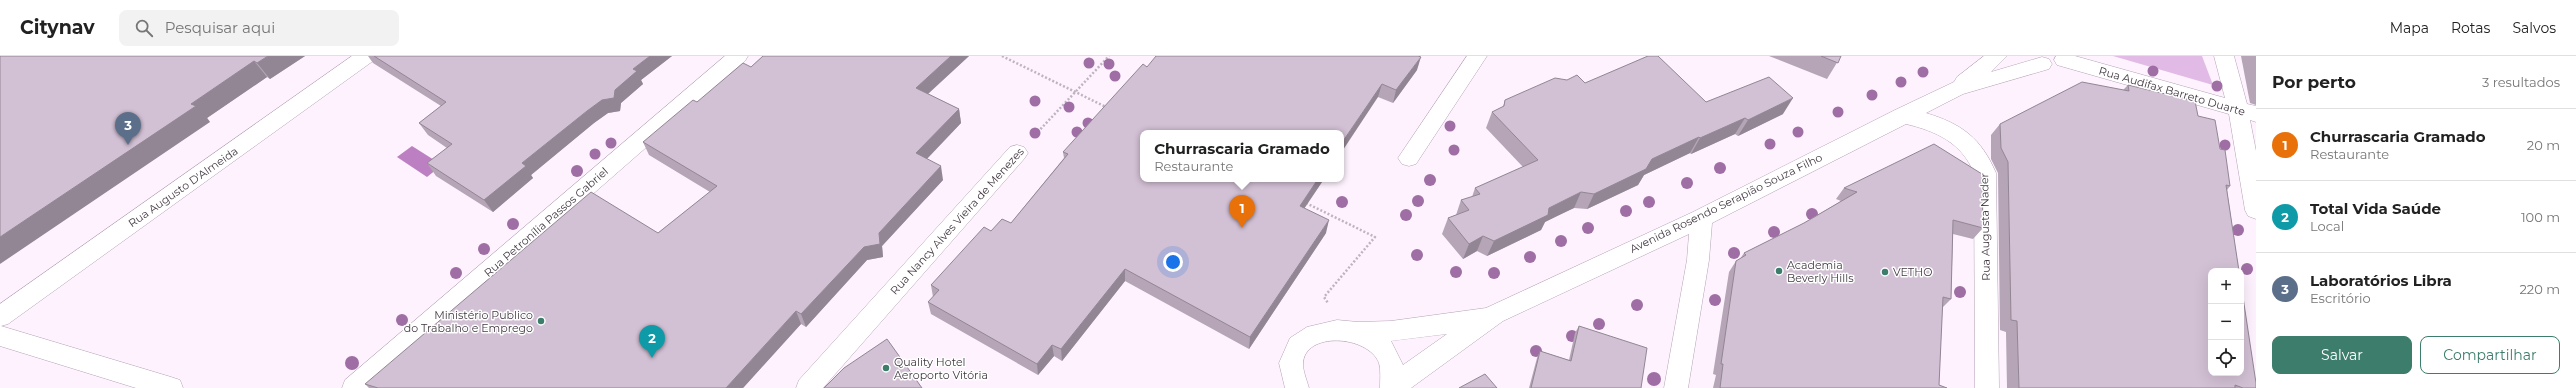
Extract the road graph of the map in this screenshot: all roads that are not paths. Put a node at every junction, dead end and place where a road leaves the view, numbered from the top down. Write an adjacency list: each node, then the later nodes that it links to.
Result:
1 (366, 56): 17 (street, Rua Augusto D'Almeida)
2 (738, 56): 22 (street, Rua Petronília Passos Gabriel)
3 (1477, 56): 13 (street)
4 (1997, 56): 9 (street, Avenida Rosendo Serapião Souza Filho)
5 (2021, 56): 8 (street)
6 (2224, 56): 10 (street)
7 (2066, 58): 8 (street, Avenida Rosendo Serapião Souza Filho); 10 (street, Rua Audifax Barreto Duarte)
8 (2042, 64): 9 (street, Avenida Rosendo Serapião Souza Filho)
9 (1956, 89): 11 (street, Avenida Rosendo Serapião Souza Filho)
10 (2247, 112): 14 (street)
11 (1902, 115): 15 (street, Avenida Rosendo Serapião Souza Filho); 26 (street, Rua Augusta Nader)
12 (1017, 153): 23 (street, Rua Nancy Alves Vieira de Menezes)
13 (1409, 158)
14 (2256, 210)
15 (1701, 218): 16 (street, Avenida Rosendo Serapião Souza Filho); 25 (street)
16 (1495, 314): 18 (street, Avenida Rosendo Serapião Souza Filho); 24 (street, Avenida Rosendo Serapião Souza Filho)
17 (0, 317)
18 (1351, 330): 20 (street, Avenida Rosendo Serapião Souza Filho); 24 (street)
19 (0, 336): 21 (street)
20 (1292, 385)
21 (171, 388)
22 (354, 388)
23 (808, 388)
24 (1393, 388)
25 (1676, 388)
26 (1987, 388)

